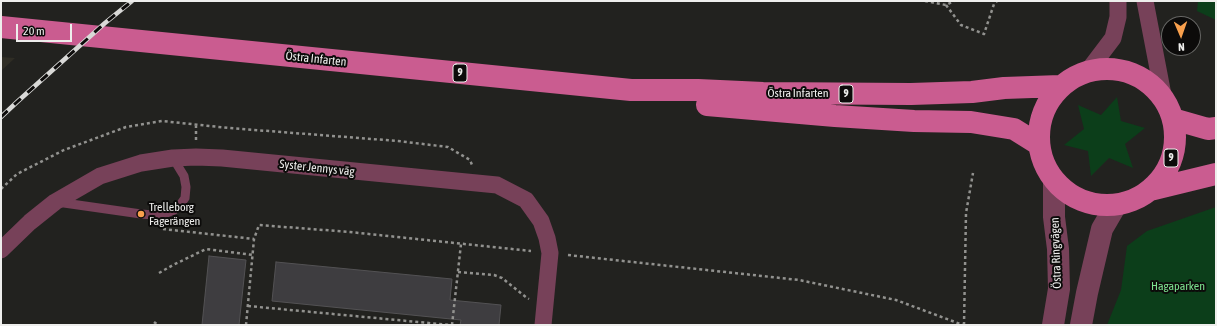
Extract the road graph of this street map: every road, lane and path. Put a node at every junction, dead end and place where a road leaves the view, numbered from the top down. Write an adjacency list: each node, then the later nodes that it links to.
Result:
1 (925, 1): 6 (path)
2 (954, 1): 6 (path)
3 (997, 1): 6 (path)
4 (1118, 1): 8 (street)
5 (1144, 1): 11 (street)
6 (946, 5)
7 (1, 27): 10 (main road, Östra Infarten / 9)
8 (1088, 71): 9 (main road, 9); 11 (main road, 9)
9 (1060, 86): 10 (main road, Östra Infarten / 9); 13 (main road, 9)
10 (631, 90): 13 (main road, Östra Infarten / 9)
11 (1169, 110): 12 (main road); 18 (main road, 9)
12 (1216, 128)
13 (1038, 144): 17 (main road, 9)
14 (173, 158): 19 (street, Syster Jennys väg); 19 (lane); 25 (street, Syster Jennys väg)
15 (973, 173): 36 (path)
16 (1216, 174): 18 (main road, 9)
17 (1054, 181): 20 (main road, 9); 37 (street, Östra Ringvägen)
18 (1150, 190): 20 (main road, 9)
19 (55, 202): 24 (street, Syster Jennys väg)
20 (1116, 205): 38 (street)
21 (156, 228): 22 (path)
22 (254, 239): 23 (path); 26 (path)
23 (461, 244): 25 (path); 27 (path)
24 (1, 250)
25 (550, 253): 29 (street, Syster Jennys väg); 36 (path)
26 (253, 255): 28 (path); 30 (path)
27 (458, 272): 29 (path); 34 (path)
28 (159, 273)
29 (545, 302): 35 (street, Syster Jennys väg)
30 (248, 306): 33 (path); 34 (path)
31 (154, 322): 32 (path)
32 (158, 325)
33 (246, 325)
34 (451, 325)
35 (542, 325)
36 (964, 325)
37 (1053, 325)
38 (1081, 325)

